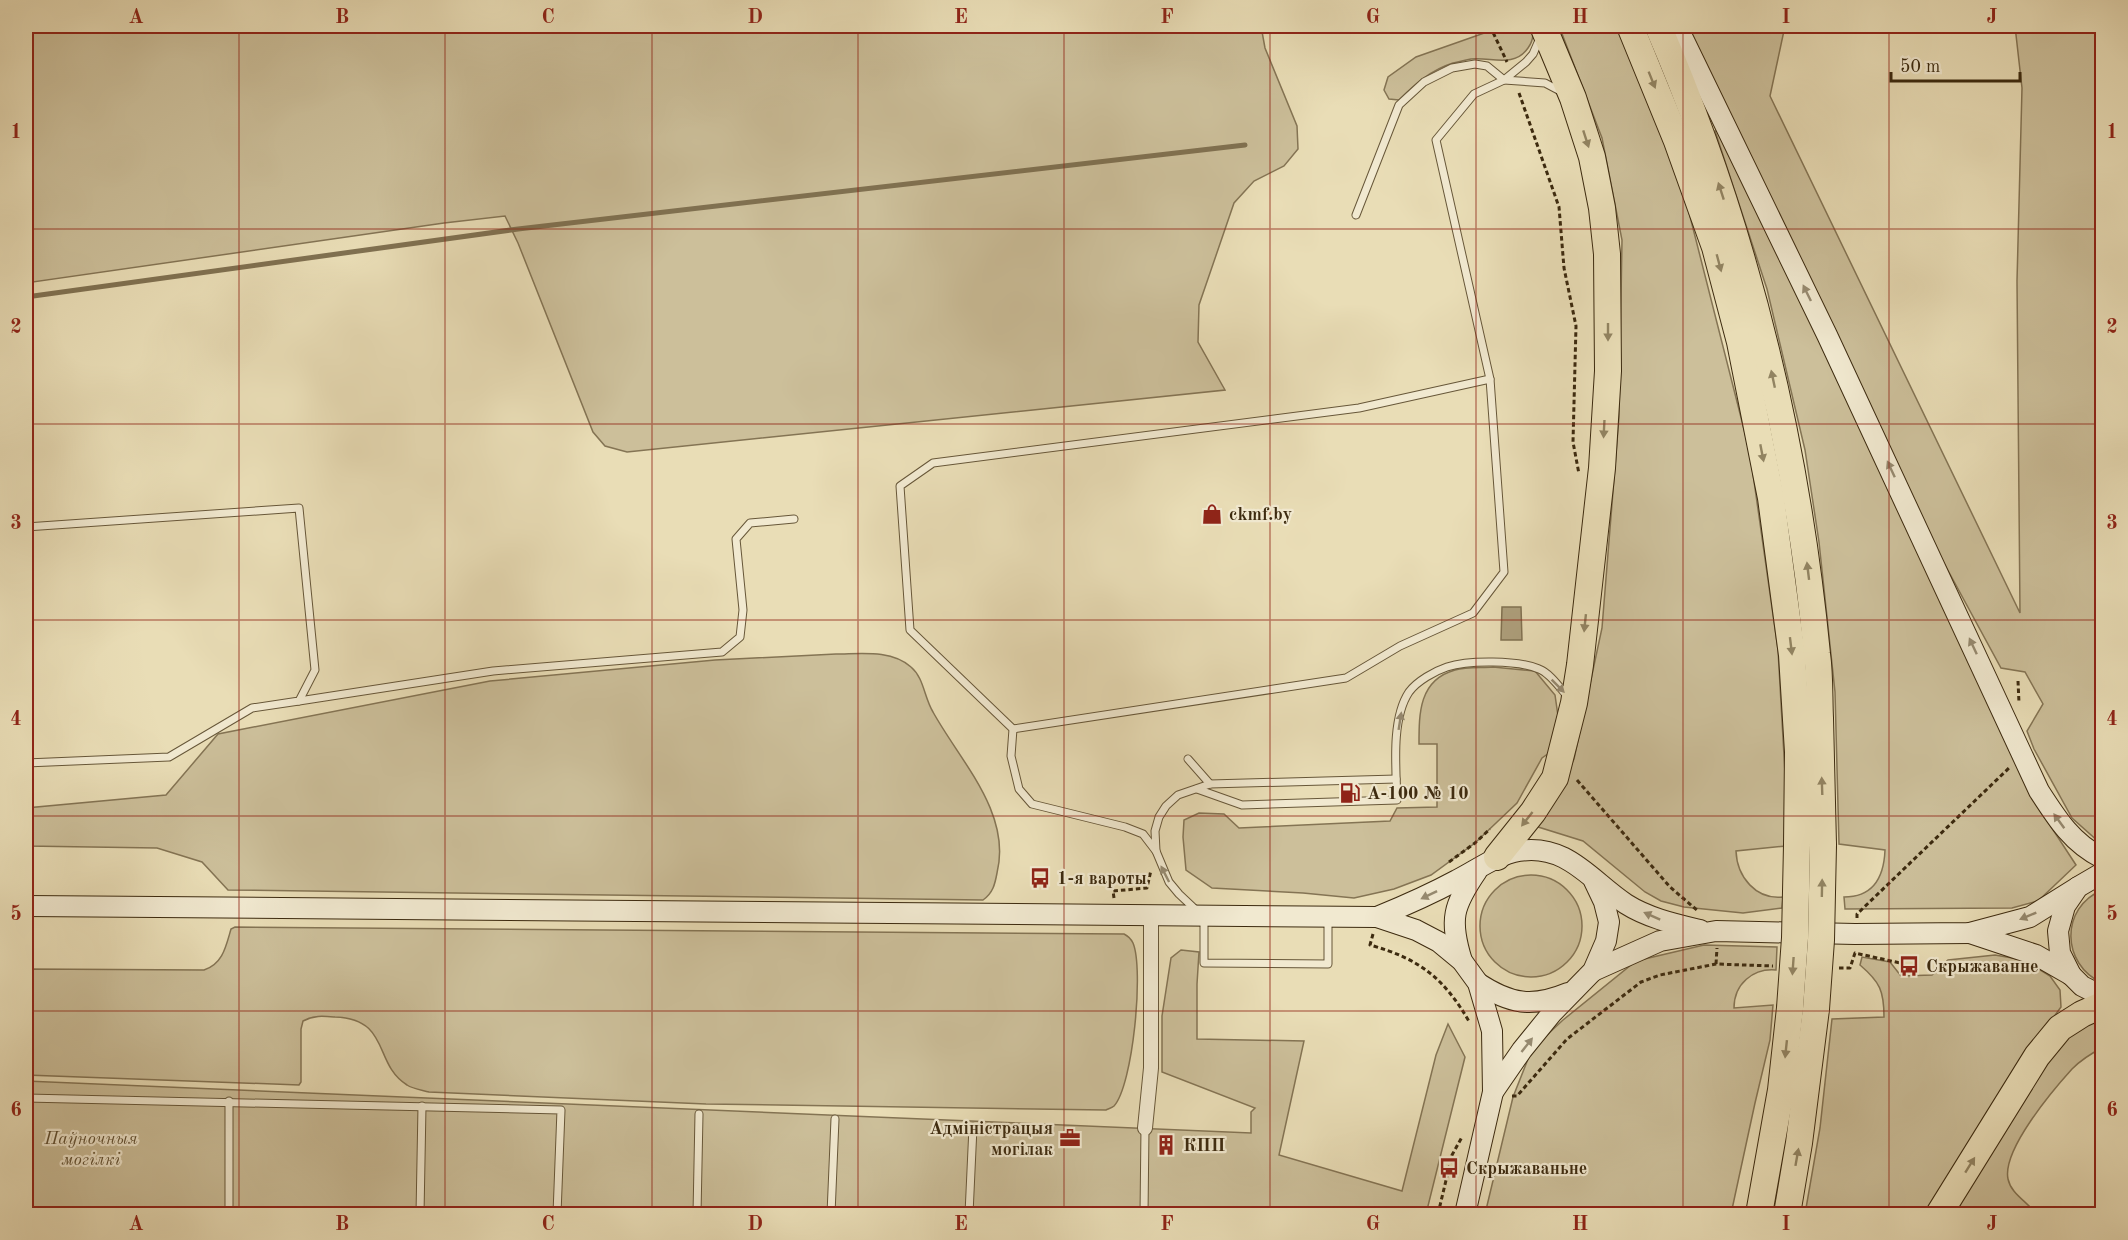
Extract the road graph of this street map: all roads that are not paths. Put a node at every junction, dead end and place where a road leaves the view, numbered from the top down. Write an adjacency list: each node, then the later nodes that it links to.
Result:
1 (1630, 26): 55 (highway, one-way to 55, bridge)
2 (1658, 26): 56 (highway, one-way to 2, bridge)
3 (1677, 26): 20 (main road, one-way to 3)
4 (1544, 27): 5 (lane); 6 (highway)
5 (1504, 80): 6 (lane); 7 (lane); 8 (lane)
6 (1573, 98): 12 (highway, one-way to 12)
7 (1356, 215)
8 (1490, 379): 13 (lane); 13 (lane)
9 (794, 519): 11 (lane)
10 (26, 527): 11 (lane)
11 (299, 701): 15 (lane)
12 (1574, 703): 16 (lane, one-way to 12); 21 (highway, one-way to 21)
13 (1013, 729): 19 (lane)
14 (1188, 759): 17 (lane)
15 (26, 763)
16 (1396, 779): 17 (lane); 18 (lane)
17 (1210, 784): 18 (lane)
18 (1197, 789): 19 (lane)
19 (1156, 851): 27 (lane, one-way to 19)
20 (2103, 858)
21 (1488, 863): 23 (main road); 29 (main road, one-way to 29); 32 (main road)
22 (2103, 873): 24 (main road)
23 (1593, 878): 30 (main road, one-way to 23); 33 (main road)
24 (2078, 887): 31 (main road, one-way to 31); 34 (main road)
25 (26, 906): 26 (main road)
26 (1151, 915): 27 (main road); 46 (street)
27 (1204, 916): 28 (main road); 28 (lane)
28 (1328, 917): 29 (main road)
29 (1377, 917): 32 (main road)
30 (1712, 931): 31 (main road); 33 (main road)
31 (1970, 933): 34 (main road)
32 (1462, 961): 35 (main road)
33 (1593, 971): 36 (main road)
34 (2071, 975): 37 (main road)
35 (1478, 983): 36 (main road); 39 (main road)
36 (1576, 989): 39 (main road, one-way to 36)
37 (2103, 996)
38 (2103, 1005): 57 (highway, one-way to 38)
39 (1493, 1092): 54 (main road)
40 (26, 1098): 41 (lane)
41 (229, 1101): 42 (lane); 47 (lane)
42 (422, 1106): 48 (lane); 49 (lane)
43 (699, 1114): 50 (lane)
44 (835, 1119): 51 (lane)
45 (973, 1127): 52 (lane)
46 (1145, 1128): 53 (lane)
47 (228, 1215)
48 (420, 1215)
49 (557, 1215)
50 (697, 1215)
51 (831, 1215)
52 (969, 1215)
53 (1144, 1215)
54 (1465, 1215)
55 (1759, 1215)
56 (1787, 1215)
57 (1939, 1215)

